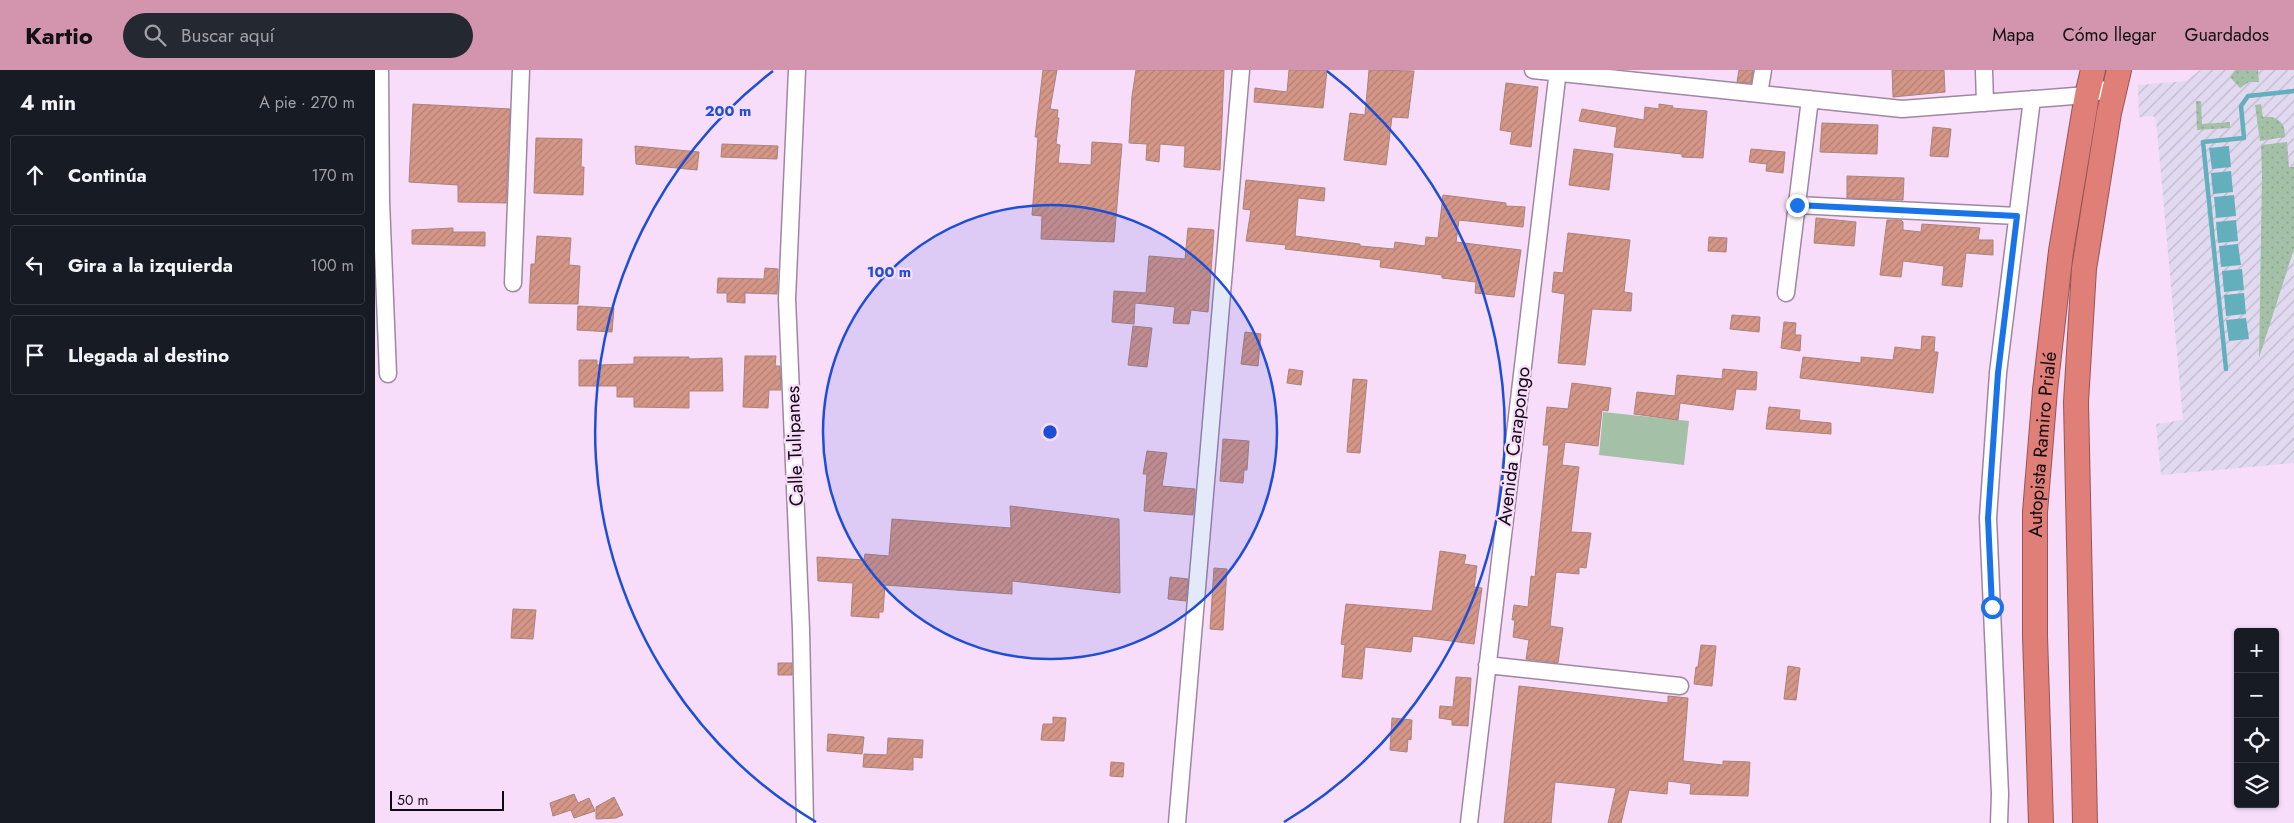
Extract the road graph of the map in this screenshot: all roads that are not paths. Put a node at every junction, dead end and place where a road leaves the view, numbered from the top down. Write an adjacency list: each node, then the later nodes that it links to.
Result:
1 (380, 70): 16 (street)
2 (521, 70): 19 (street)
3 (797, 70): 25 (street, Calle Tulipanes)
4 (1241, 70): 26 (street)
5 (1533, 70): 9 (street)
6 (1763, 70): 11 (street)
7 (1984, 70): 15 (street)
8 (2093, 70): 12 (highway, Autopista Ramiro Prialé)
9 (1558, 71): 11 (street); 23 (street, Avenida Carapongo)
10 (2117, 78): 12 (street); 30 (highway, Autopista Ramiro Prialé)
11 (1759, 94): 13 (street)
12 (2087, 95): 14 (street); 29 (highway, Autopista Ramiro Prialé)
13 (1810, 100): 15 (street); 17 (street)
14 (2032, 100): 15 (street); 18 (street)
15 (1985, 103)
16 (378, 201): 20 (street)
17 (1797, 205): 18 (street); 21 (street)
18 (2017, 216): 28 (street)
19 (513, 283)
20 (380, 290): 22 (street)
21 (1786, 293)
22 (388, 374)
23 (1487, 664): 24 (street); 27 (street, Avenida Carapongo)
24 (1680, 686)
25 (805, 823)
26 (1177, 823)
27 (1469, 823)
28 (1999, 823)
29 (2041, 823)
30 (2085, 823)

